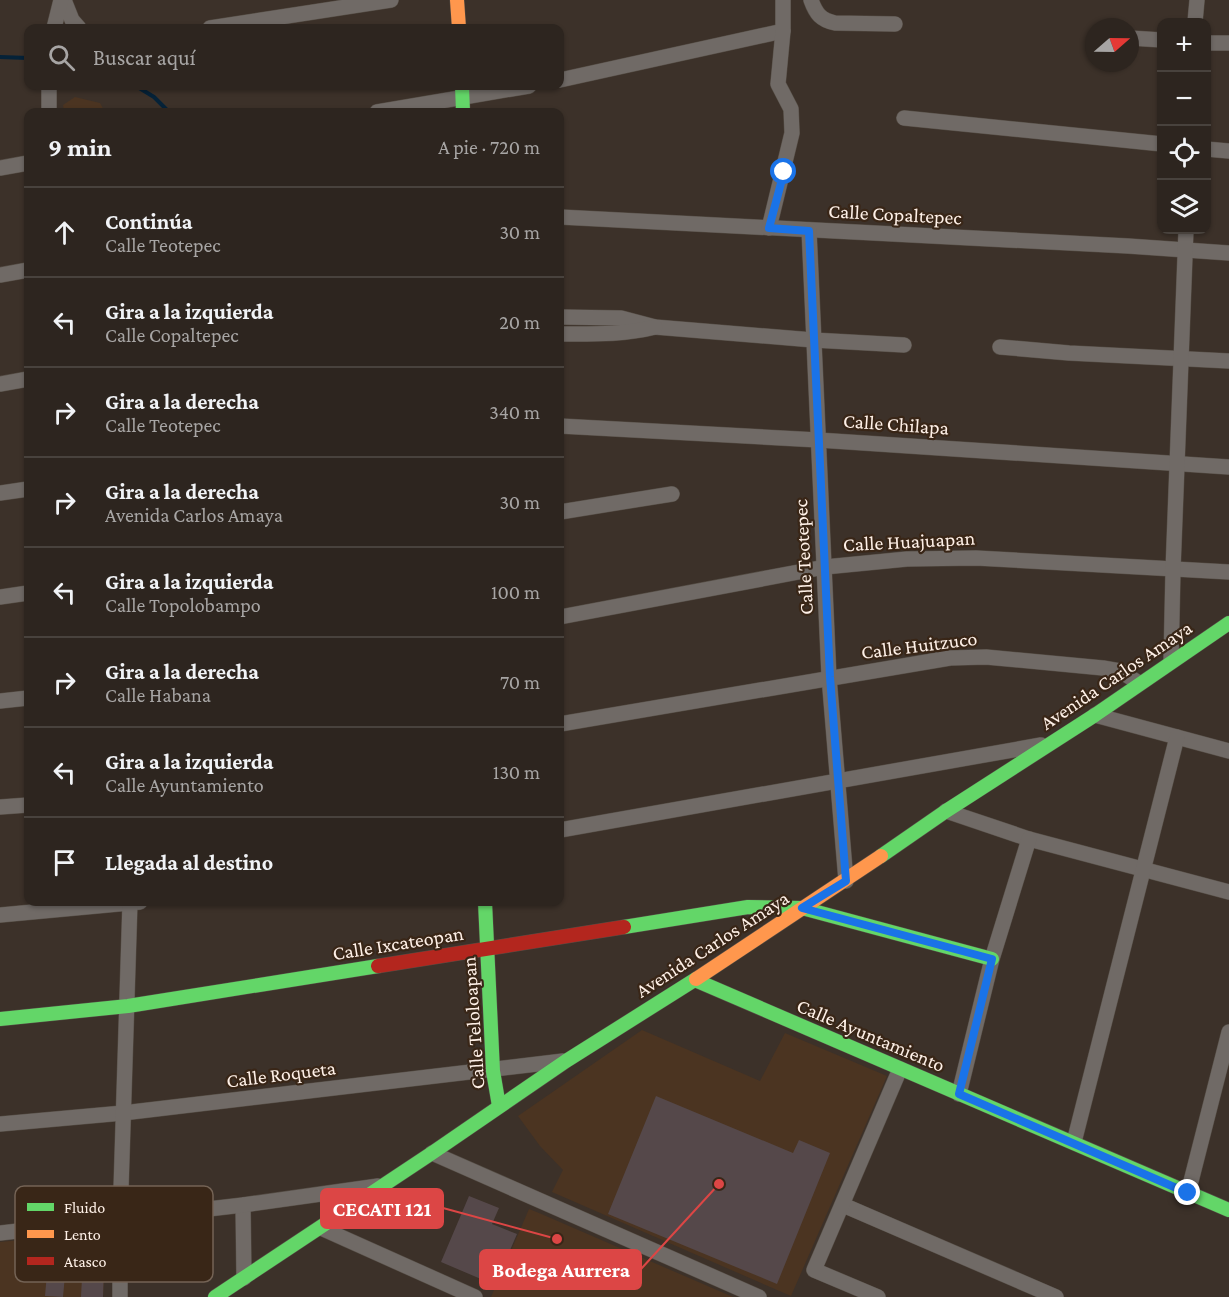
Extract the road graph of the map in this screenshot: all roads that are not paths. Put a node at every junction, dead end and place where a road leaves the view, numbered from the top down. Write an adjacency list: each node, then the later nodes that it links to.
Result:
1 (63, 0): 8 (street); 9 (street)
2 (392, 0): 10 (street)
3 (457, 0): 11 (main road)
4 (783, 0): 13 (street)
5 (1197, 0): 7 (street)
6 (813, 5): 12 (street)
7 (1195, 18)
8 (55, 24)
9 (76, 24)
10 (236, 24)
11 (459, 24)
12 (895, 24)
13 (783, 31): 18 (street); 31 (street)
14 (1139, 39): 15 (street)
15 (1157, 40)
16 (1211, 43): 17 (street)
17 (1229, 43)
18 (564, 79)
19 (49, 90): 22 (street)
20 (508, 90): 21 (street)
21 (462, 99): 23 (street)
22 (49, 108)
23 (403, 108)
24 (904, 118): 25 (street)
25 (1157, 144)
26 (1211, 149): 27 (street)
27 (1229, 151)
28 (24, 164): 29 (street)
29 (0, 168)
30 (564, 217): 31 (street, Calle Copaltepec)
31 (769, 228): 32 (street, Calle Copaltepec)
32 (809, 231): 34 (street, Calle Copaltepec); 41 (street, Calle Teotepec)
33 (1186, 234): 34 (street)
34 (1185, 251): 35 (street, Calle Copaltepec); 44 (street)
35 (1229, 253)
36 (24, 271): 37 (street)
37 (0, 275)
38 (564, 317): 39 (street)
39 (655, 327): 40 (street); 41 (street)
40 (564, 334)
41 (813, 340): 42 (street); 49 (street, Calle Teotepec)
42 (904, 345)
43 (1000, 347): 44 (street)
44 (1181, 359): 45 (street); 50 (street)
45 (1229, 361)
46 (24, 381): 47 (street)
47 (0, 384)
48 (564, 426): 49 (street, Calle Chilapa)
49 (818, 440): 50 (street, Calle Chilapa); 56 (street, Calle Teotepec)
50 (1177, 464): 51 (street, Calle Chilapa); 57 (street)
51 (1229, 467)
52 (24, 490): 53 (street)
53 (0, 493)
54 (672, 494): 55 (street)
55 (564, 511)
56 (825, 567): 57 (street, Calle Huajuapan); 61 (street, Calle Huajuapan); 64 (street, Calle Teotepec)
57 (1173, 570): 58 (street, Calle Huajuapan); 63 (street)
58 (1229, 572)
59 (24, 594): 60 (street)
60 (0, 597)
61 (564, 616)
62 (1229, 623): 63 (main road, Avenida Carlos Amaya)
63 (1172, 660): 65 (main road, Avenida Carlos Amaya)
64 (830, 677): 65 (street, Calle Huitzuco); 69 (street, Calle Huitzuco); 73 (street, Calle Teotepec)
65 (1139, 683): 68 (main road, Avenida Carlos Amaya)
66 (24, 698): 67 (street)
67 (0, 701)
68 (1095, 715): 70 (street); 71 (main road, Avenida Carlos Amaya)
69 (564, 723)
70 (1177, 737): 72 (street); 79 (street)
71 (1051, 743): 73 (street); 76 (main road, Avenida Carlos Amaya)
72 (1229, 751)
73 (837, 782): 77 (street); 80 (street, Calle Teotepec)
74 (24, 805): 75 (street)
75 (0, 807)
76 (946, 811): 78 (street); 80 (main road, Avenida Carlos Amaya)
77 (564, 829)
78 (1029, 838): 79 (street); 88 (street)
79 (1143, 869): 81 (street); 100 (street)
80 (846, 881): 85 (main road, Avenida Carlos Amaya)
81 (1229, 892)
82 (93, 906): 86 (street)
83 (134, 906): 90 (street)
84 (484, 906): 87 (main road, Calle Teloloapan)
85 (802, 908): 87 (main road, Calle Ixcateopan); 88 (main road, Calle Ixcateopan); 89 (main road, Avenida Carlos Amaya)
86 (0, 915)
87 (486, 949): 90 (main road, Calle Ixcateopan); 95 (main road, Calle Teloloapan)
88 (992, 959): 96 (street)
89 (695, 980): 93 (main road, Avenida Carlos Amaya); 94 (main road, Calle Ayuntamiento)
90 (128, 1006): 91 (main road, Calle Ixcateopan); 98 (street)
91 (0, 1019)
92 (1229, 1032): 104 (street)
93 (566, 1060): 95 (street, Calle Roqueta); 97 (main road, Avenida Carlos Amaya)
94 (900, 1069): 96 (main road, Calle Ayuntamiento); 106 (street)
95 (493, 1071): 97 (main road, Calle Teloloapan); 98 (street, Calle Roqueta)
96 (959, 1094): 100 (main road, Calle Ayuntamiento)
97 (499, 1106): 101 (main road, Avenida Carlos Amaya)
98 (123, 1113): 99 (street, Calle Roqueta); 103 (street)
99 (0, 1125)
100 (1074, 1142): 104 (main road, Calle Ayuntamiento)
101 (432, 1153): 102 (main road, Avenida Carlos Amaya); 115 (street)
102 (381, 1185): 105 (street); 109 (main road, Avenida Carlos Amaya)
103 (121, 1186)
104 (1188, 1193): 108 (main road, Calle Ayuntamiento)
105 (243, 1205): 107 (street); 112 (street)
106 (843, 1205): 116 (street); 117 (street)
107 (213, 1209)
108 (1229, 1210)
109 (321, 1228): 112 (main road, Avenida Carlos Amaya); 114 (street)
110 (15, 1232): 111 (street)
111 (0, 1233)
112 (244, 1278): 113 (main road, Avenida Carlos Amaya)
113 (215, 1297)
114 (475, 1297)
115 (759, 1297)
116 (878, 1297)
117 (1056, 1297)

